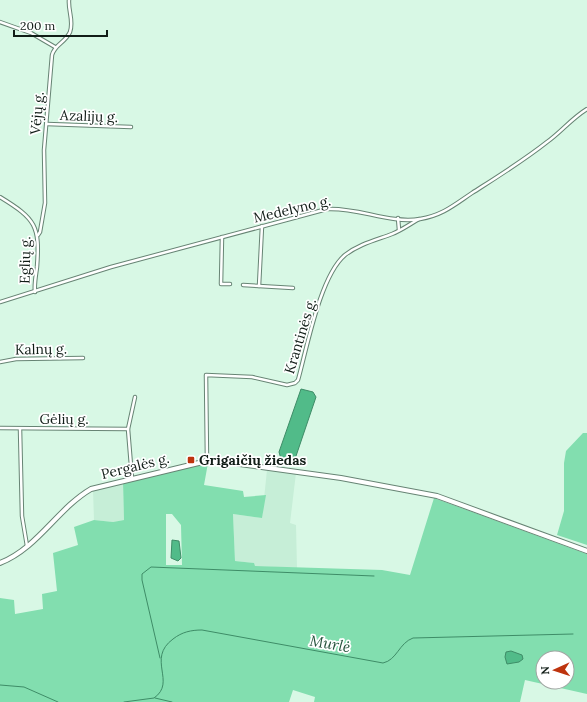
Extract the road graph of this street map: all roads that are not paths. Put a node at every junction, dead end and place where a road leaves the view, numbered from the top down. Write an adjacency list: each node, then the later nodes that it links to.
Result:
1 (69, 0): 3 (street)
2 (0, 22): 3 (street)
3 (55, 47): 5 (street, Vėjų g.)
4 (587, 109): 9 (street, Medelyno g.)
5 (46, 124): 6 (street, Azalijų g.); 12 (street, Vėjų g.)
6 (131, 128)
7 (0, 197): 12 (street, Eglių g.)
8 (398, 218): 9 (street, Medelyno g.); 10 (street, Medelyno g.); 11 (street)
9 (419, 219): 11 (street, Krantinės g.)
10 (262, 226): 13 (street, Medelyno g.); 16 (street)
11 (399, 231): 26 (street, Krantinės g.)
12 (38, 235): 18 (street, Eglių g.)
13 (222, 237): 14 (street); 18 (street, Medelyno g.)
14 (230, 284)
15 (243, 285): 16 (street)
16 (259, 286): 17 (street)
17 (292, 288)
18 (35, 292): 19 (street, Medelyno g.)
19 (0, 302)
20 (83, 358): 21 (street, Kalnų g.)
21 (0, 362)
22 (135, 397): 25 (street)
23 (0, 428): 24 (street, Gėlių g.)
24 (20, 429): 25 (street, Gėlių g.); 28 (street)
25 (128, 429): 27 (street)
26 (207, 461): 27 (main road, Pergalės g.); 29 (main road, Pergalės g.)
27 (132, 478): 28 (main road, Pergalės g.)
28 (28, 547): 30 (main road, Pergalės g.)
29 (587, 551)
30 (0, 563)

